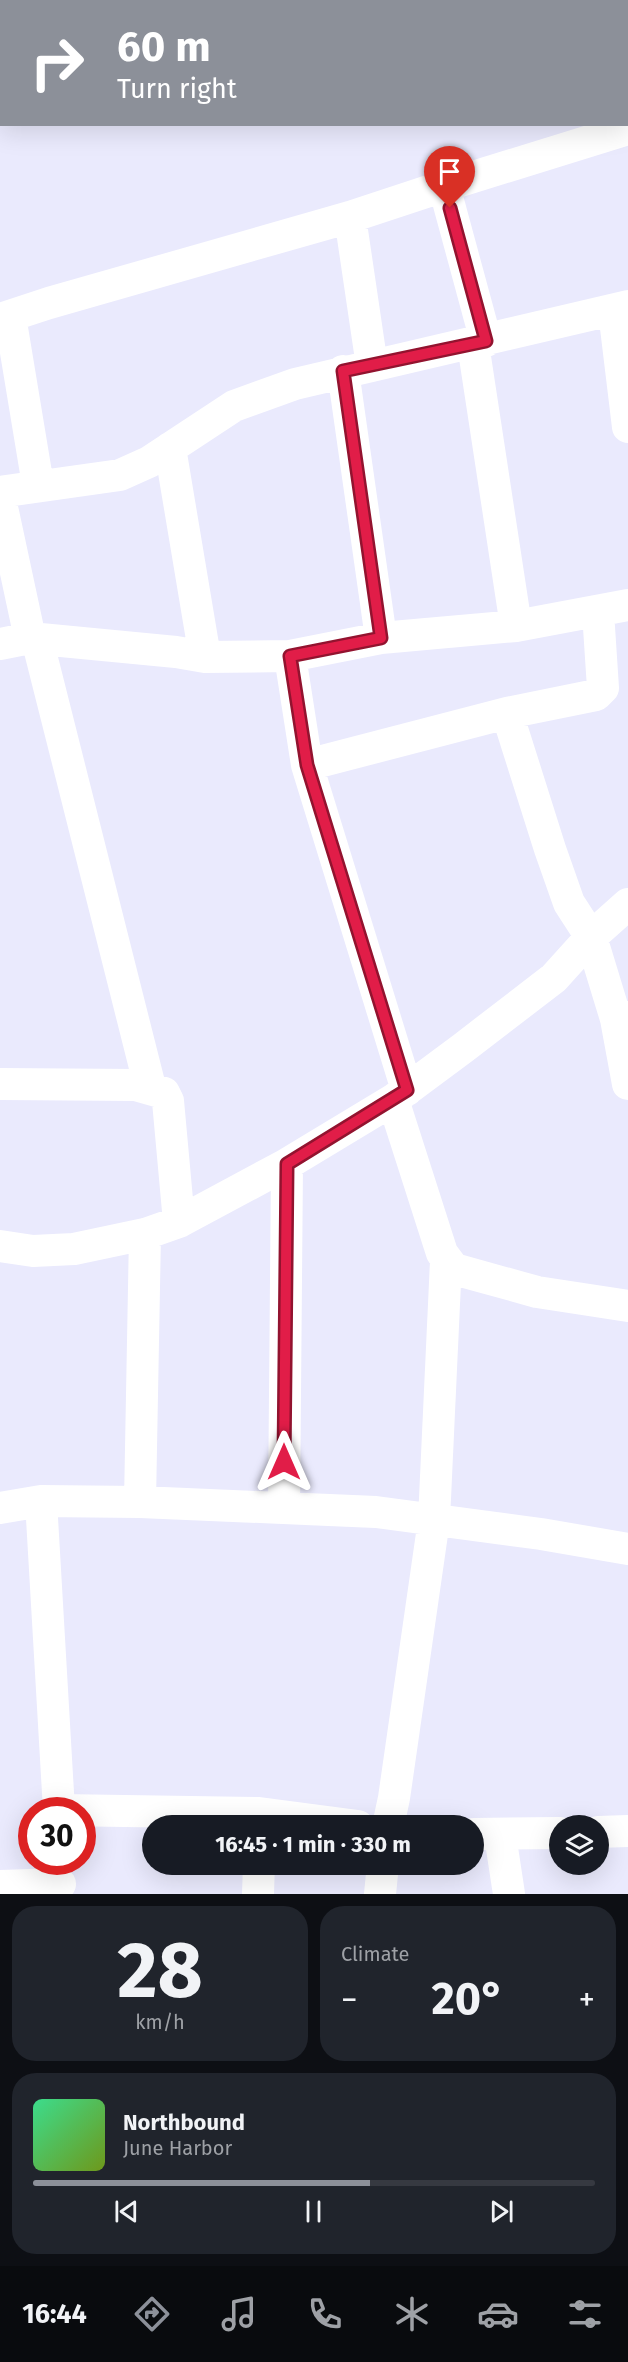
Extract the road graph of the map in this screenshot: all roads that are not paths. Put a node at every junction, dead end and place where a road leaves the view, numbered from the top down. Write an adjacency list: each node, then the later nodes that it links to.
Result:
1 (628, 129): 2 (street)
2 (560, 137): 3 (street)
3 (444, 186): 4 (street); 7 (street)
4 (350, 217): 6 (street); 8 (street)
5 (621, 308): 7 (street); 9 (street)
6 (5, 318): 11 (street)
7 (479, 342): 8 (street); 15 (street)
8 (358, 368): 10 (street); 16 (street)
9 (628, 427)
10 (170, 448): 11 (street); 19 (street)
11 (38, 485): 12 (street)
12 (0, 492)
13 (0, 498): 17 (street)
14 (613, 609): 15 (street); 20 (street)
15 (516, 626): 16 (street)
16 (381, 638): 18 (street)
17 (22, 640): 19 (street); 27 (street)
18 (290, 656): 19 (street); 21 (street)
19 (205, 657)
20 (507, 713): 21 (street); 23 (street)
21 (307, 765): 28 (street)
22 (628, 904): 23 (street)
23 (591, 937): 24 (street); 28 (street)
24 (622, 1018): 26 (street)
25 (0, 1084): 27 (street)
26 (628, 1084)
27 (150, 1087): 30 (street)
28 (400, 1095): 29 (street); 33 (street)
29 (287, 1164): 30 (street); 37 (street)
30 (179, 1222): 31 (street)
31 (145, 1234): 32 (street); 36 (street)
32 (0, 1246)
33 (446, 1261): 34 (street); 39 (street)
34 (628, 1306)
35 (41, 1502): 36 (street); 38 (street); 41 (street)
36 (140, 1502): 37 (street)
37 (284, 1508): 39 (street)
38 (0, 1509)
39 (434, 1520): 40 (street); 44 (street)
40 (628, 1549)
41 (58, 1797)
42 (96, 1812): 43 (street)
43 (170, 1815)
44 (390, 1815)
45 (628, 1831): 46 (street)
46 (609, 1832)
47 (549, 1833): 48 (street)
48 (487, 1834): 55 (street)
49 (259, 1875): 53 (street)
50 (382, 1875): 54 (street)
51 (60, 1880): 52 (street)
52 (0, 1886)
53 (258, 1894)
54 (380, 1894)
55 (509, 1894)

